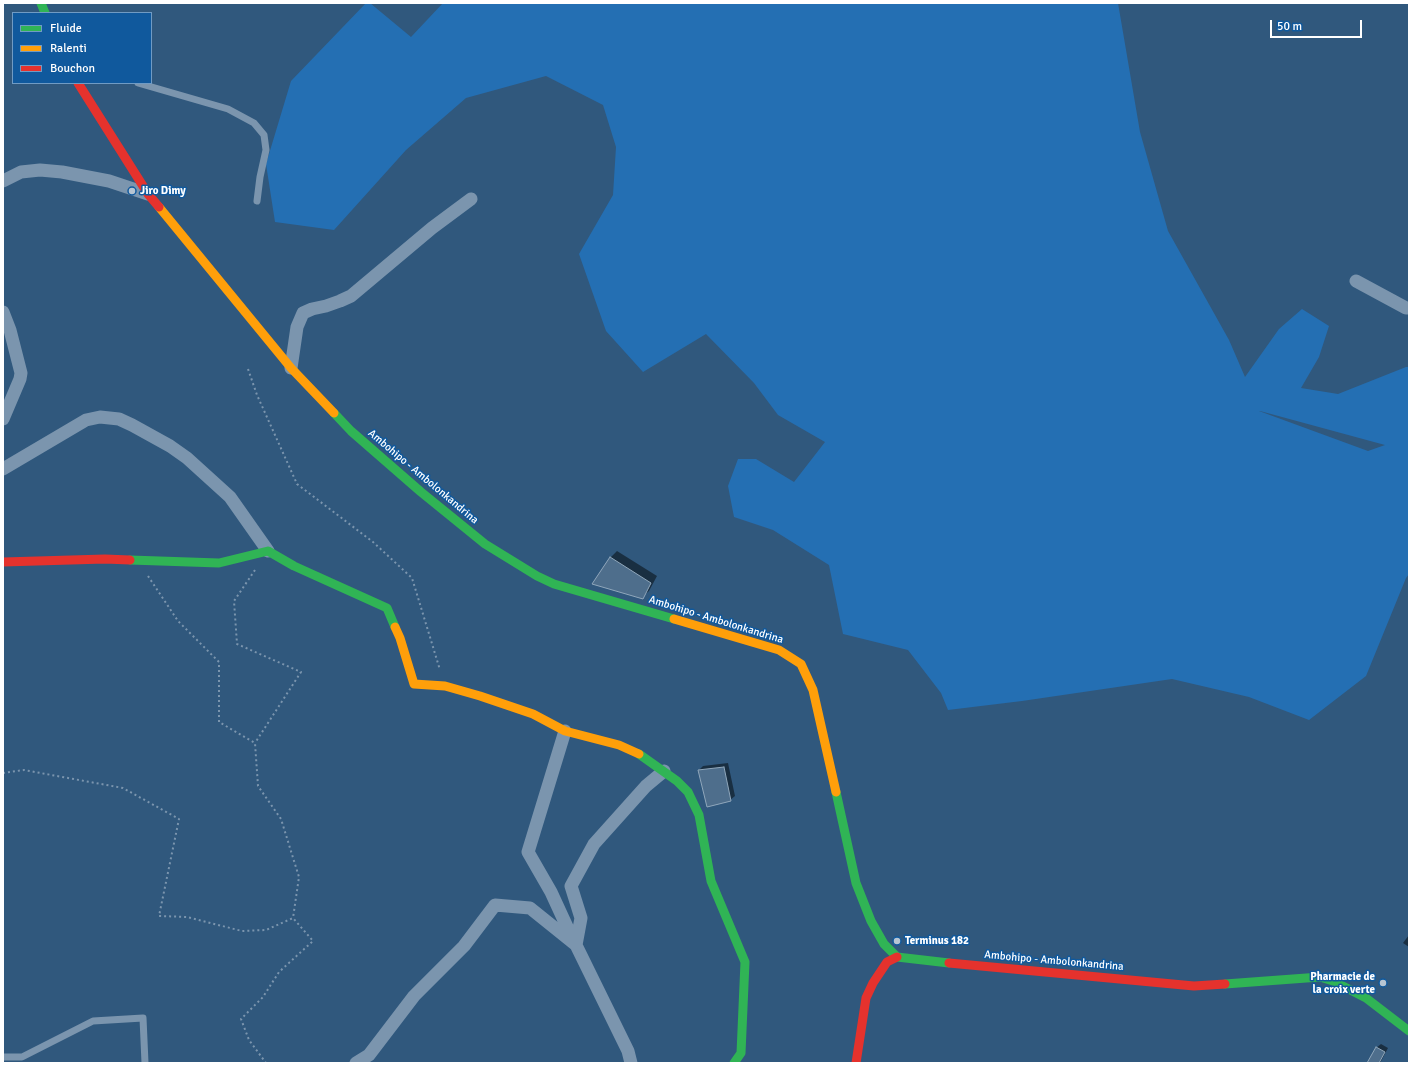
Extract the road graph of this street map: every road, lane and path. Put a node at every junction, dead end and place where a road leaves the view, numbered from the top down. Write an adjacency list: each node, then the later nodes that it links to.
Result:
1 (79, 84): 4 (street, Ambohipo - Ambolonkandrina)
2 (141, 84): 6 (lane)
3 (3, 181): 4 (street)
4 (148, 194): 10 (street, Ambohipo - Ambolonkandrina)
5 (471, 199): 10 (street)
6 (257, 201)
7 (1356, 281): 8 (street)
8 (1409, 308)
9 (3, 312): 12 (street)
10 (291, 368): 25 (street, Ambohipo - Ambolonkandrina)
11 (248, 369): 18 (path)
12 (3, 419)
13 (3, 469): 14 (street)
14 (268, 551): 15 (street); 18 (street)
15 (138, 561): 16 (street); 20 (path)
16 (3, 562)
17 (255, 570): 20 (path)
18 (445, 686): 19 (street)
19 (565, 731): 21 (street); 24 (street)
20 (255, 743): 23 (path)
21 (664, 771): 24 (street); 32 (street)
22 (3, 773): 23 (path)
23 (293, 918): 29 (path)
24 (576, 945): 30 (street); 31 (street)
25 (897, 957): 26 (street, Ambohipo - Ambolonkandrina); 33 (street)
26 (1409, 1031)
27 (3, 1057): 28 (lane)
28 (145, 1063)
29 (266, 1063)
30 (356, 1063)
31 (631, 1063)
32 (734, 1063)
33 (856, 1063)

